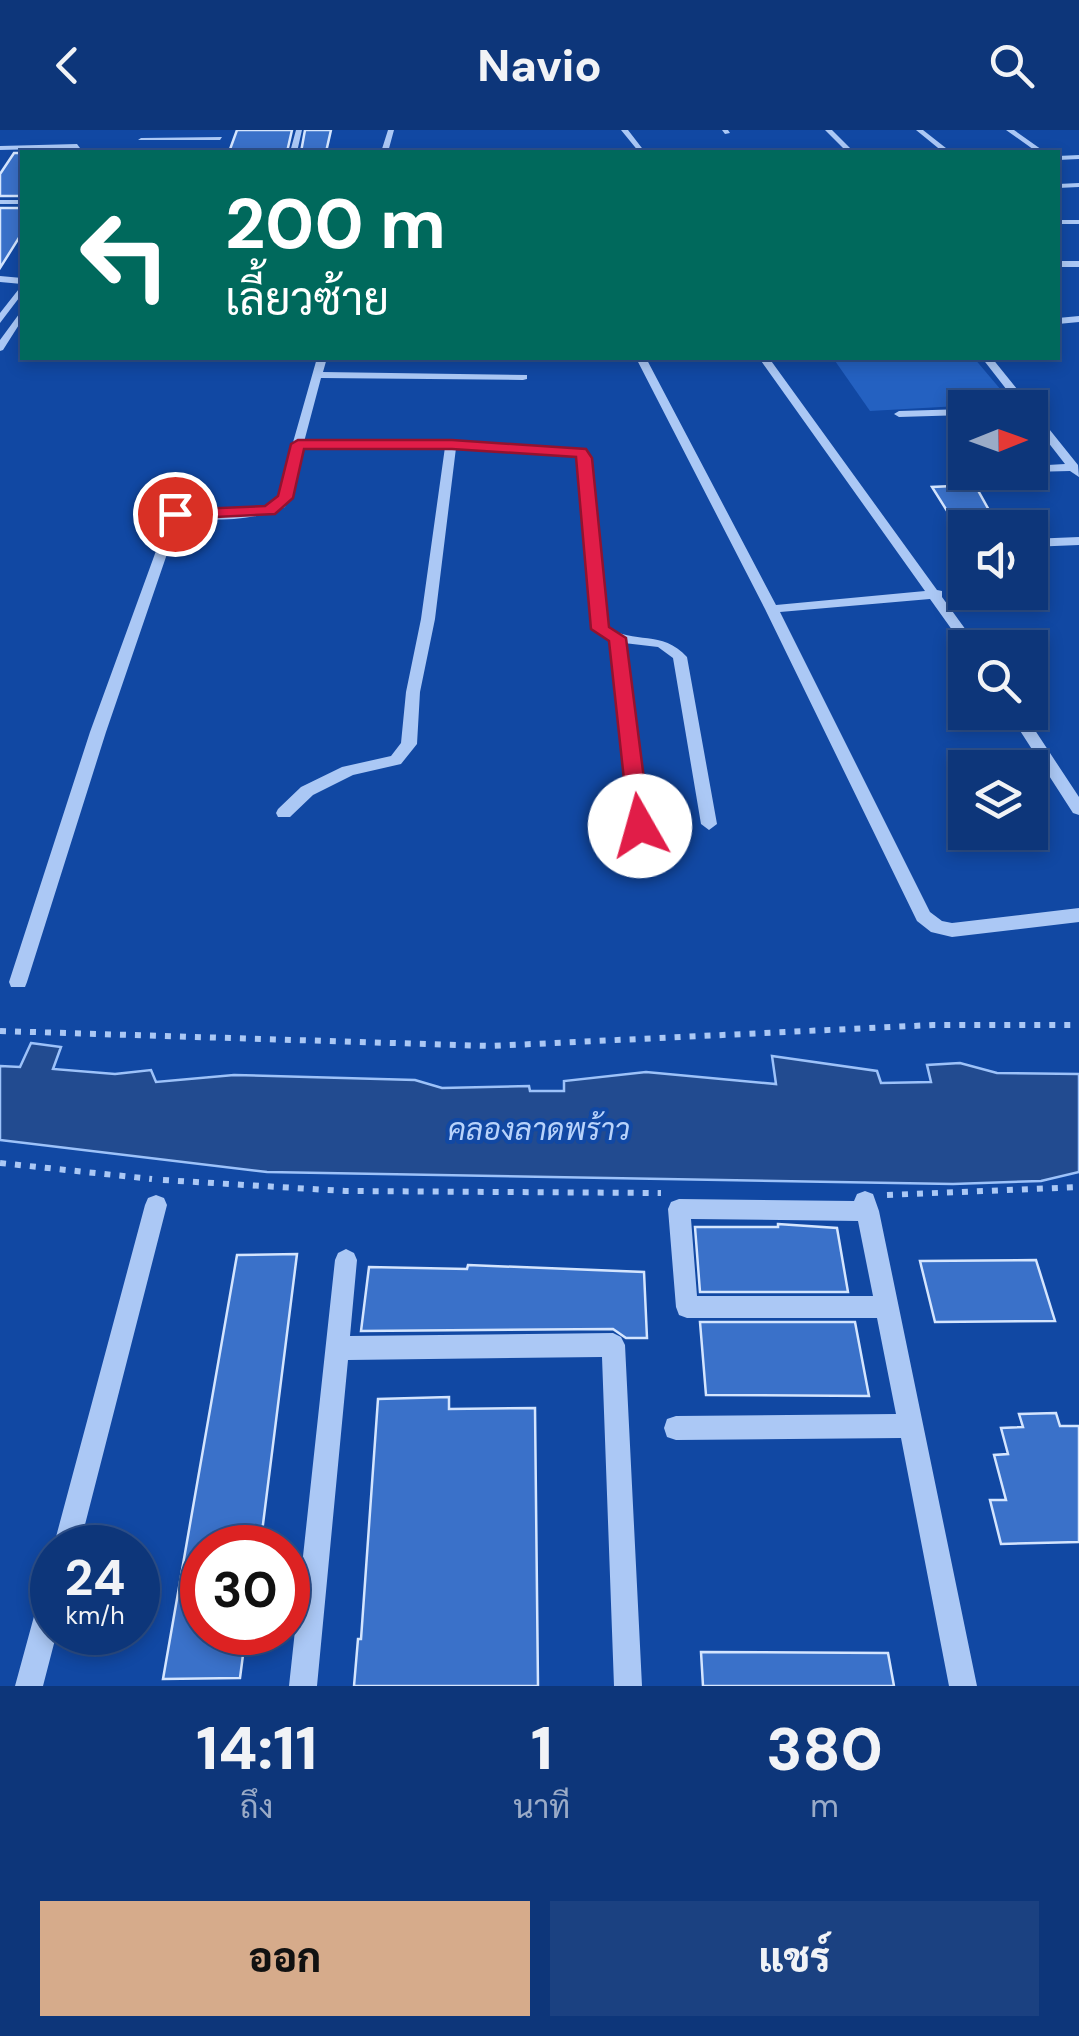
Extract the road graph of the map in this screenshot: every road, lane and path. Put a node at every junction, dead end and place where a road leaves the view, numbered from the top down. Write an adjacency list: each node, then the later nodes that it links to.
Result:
1 (89, 130): 10 (street)
2 (147, 130): 8 (street)
3 (624, 130): 12 (street)
4 (828, 130): 13 (street)
5 (919, 130): 14 (street)
6 (1009, 130): 15 (street)
7 (222, 134): 8 (street)
8 (141, 140): 11 (street)
9 (0, 148): 10 (street)
10 (74, 149)
11 (134, 150)
12 (640, 150)
13 (849, 150)
14 (944, 150)
15 (1038, 150)
16 (20, 284): 19 (street)
17 (20, 316): 22 (street)
18 (1079, 319): 20 (street)
19 (0, 320)
20 (1061, 320): 21 (street)
21 (1079, 334)
22 (0, 348)
23 (321, 360): 27 (street)
24 (642, 360): 42 (street)
25 (765, 360): 41 (street)
26 (989, 360): 29 (street)
27 (316, 375): 28 (street); 33 (street)
28 (523, 377)
29 (1012, 390)
30 (948, 413): 31 (street)
31 (899, 414)
32 (1048, 435): 36 (street)
33 (298, 444): 34 (street); 38 (street)
34 (452, 444): 44 (street); 47 (street)
35 (1048, 470): 36 (street)
36 (1076, 471)
37 (155, 514): 38 (street)
38 (175, 514): 51 (street)
39 (1079, 541): 40 (street)
40 (1048, 542)
41 (937, 594): 42 (street); 43 (street)
42 (772, 609): 50 (street)
43 (960, 630)
44 (617, 638): 48 (street); 49 (street)
45 (1027, 730): 46 (street)
46 (1079, 809)
47 (284, 814)
48 (709, 824)
49 (640, 826)
50 (1079, 916)
51 (18, 982)
52 (1079, 1026): 53 (path)
53 (0, 1031)
54 (0, 1163): 56 (path)
55 (1079, 1187): 57 (path)
56 (679, 1193)
57 (869, 1202): 60 (street); 60 (street)
58 (156, 1205): 64 (street)
59 (346, 1260): 61 (street)
60 (886, 1307): 62 (street)
61 (338, 1348): 67 (street); 68 (street)
62 (910, 1426): 63 (street); 69 (street)
63 (676, 1428)
64 (72, 1525)
65 (38, 1655): 66 (street)
66 (30, 1686)
67 (303, 1686)
68 (628, 1686)
69 (963, 1686)

